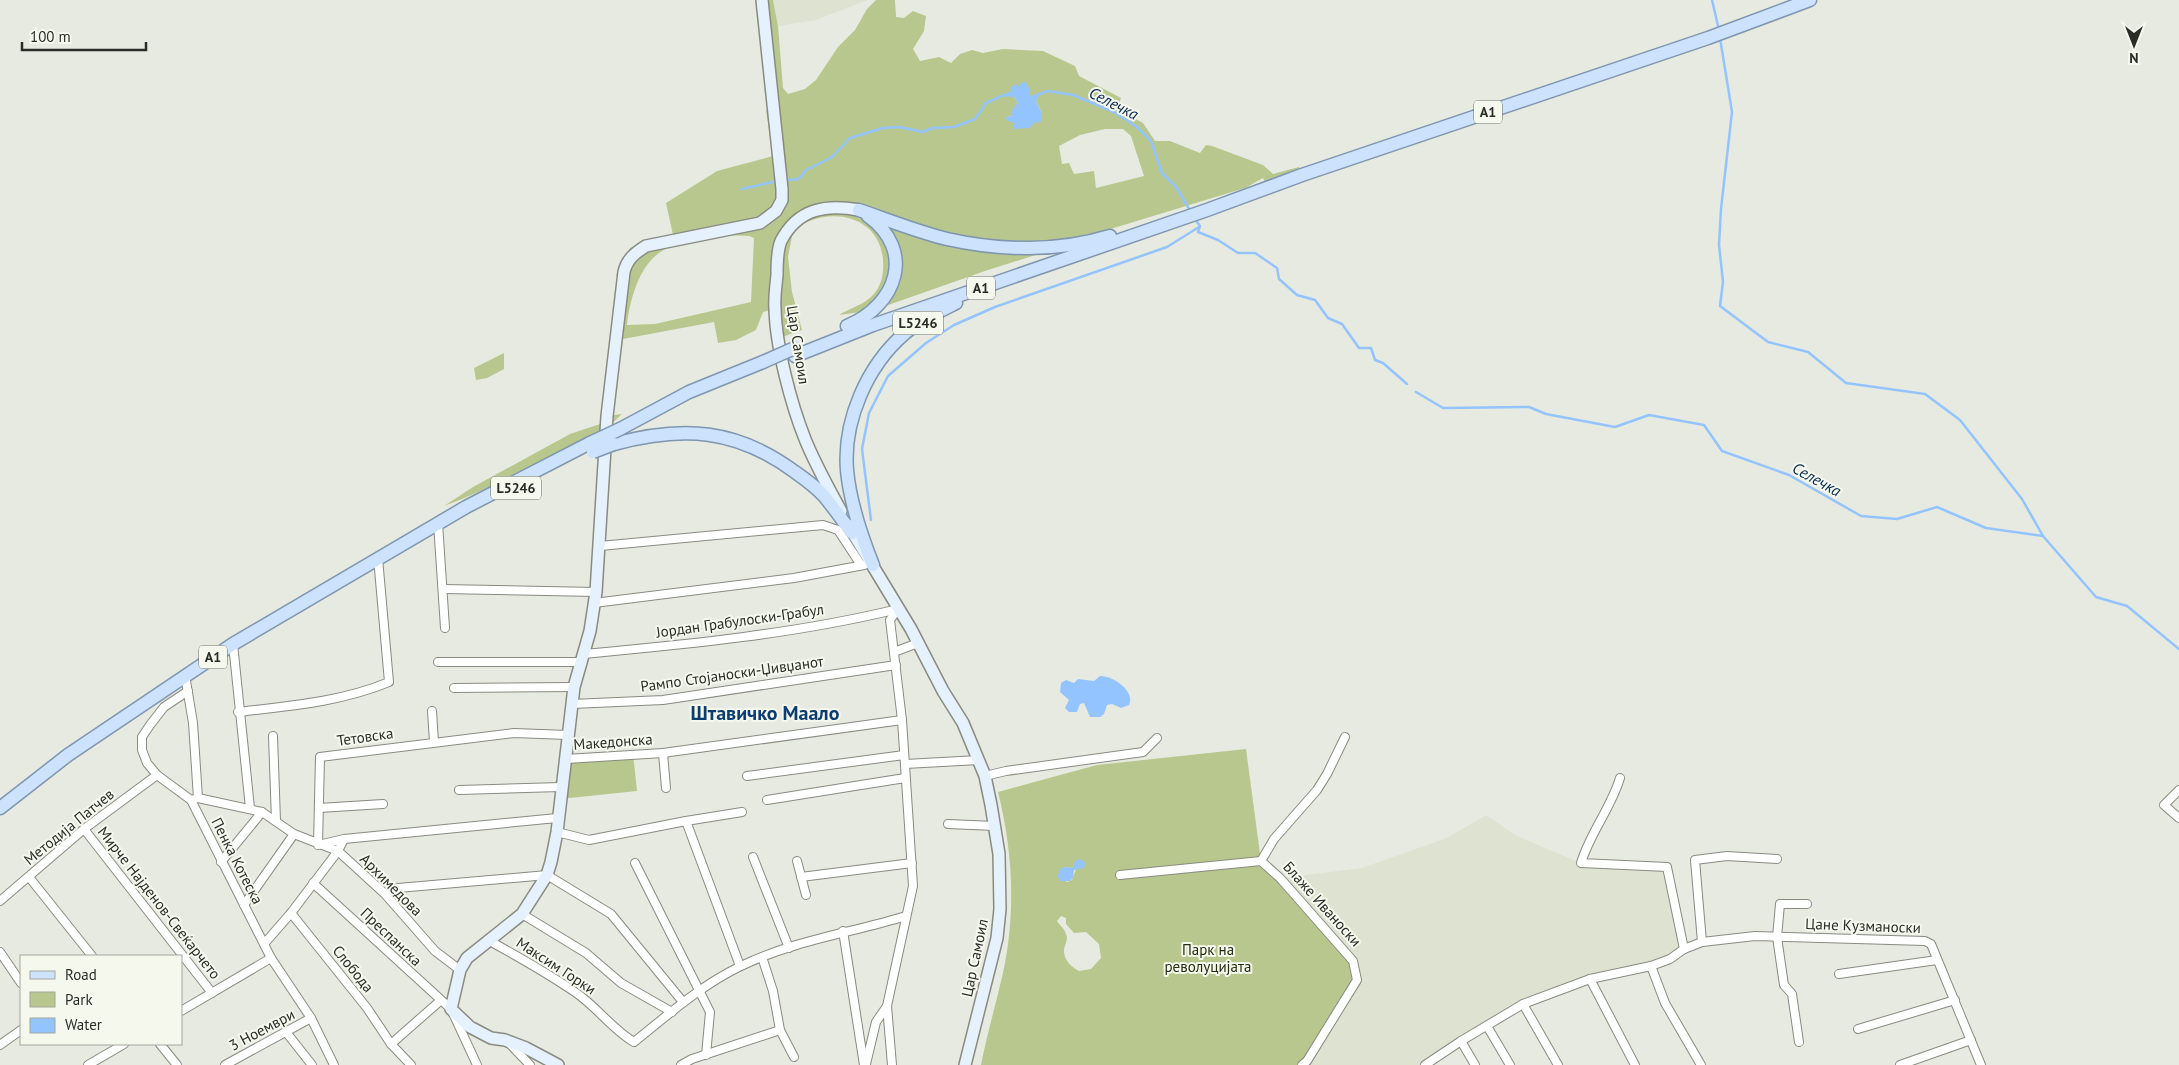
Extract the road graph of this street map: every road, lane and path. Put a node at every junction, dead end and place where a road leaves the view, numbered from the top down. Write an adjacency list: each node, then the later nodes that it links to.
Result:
1 (762, 0): 7 (street)
2 (1810, 0): 3 (main road, A1)
3 (1268, 188): 5 (main road, L5246)
4 (860, 210): 5 (main road, L5246); 6 (main road, L5246); 9 (street, Цар Самоил / L5246)
5 (1167, 221): 6 (main road, A1); 12 (main road, L5246)
6 (796, 352): 7 (main road, A1, bridge)
7 (596, 450): 8 (main road, A1); 9 (main road, L5246, bridge); 10 (street)
8 (438, 523): 11 (main road, A1); 13 (street)
9 (852, 533): 12 (street, L5246)
10 (600, 546): 12 (street); 14 (street)
11 (378, 558): 18 (main road, A1); 29 (street)
12 (867, 565): 14 (street); 15 (street, Цар Самоил / L5246)
13 (444, 589): 14 (street); 16 (street)
14 (595, 597): 20 (street)
15 (898, 609): 17 (street, Цар Самоил / L5246); 19 (street); 20 (street, Јордан Грабулоски-Грабул)
16 (445, 628)
17 (918, 643): 19 (street); 39 (street, Цар Самоил / L5246)
18 (233, 644): 23 (main road, A1); 29 (street)
19 (894, 652): 22 (street)
20 (583, 658): 21 (street); 24 (street)
21 (438, 662)
22 (896, 665): 27 (street, Рампо Стојаноски-Џивџанот); 30 (street)
23 (185, 675): 26 (street); 53 (main road, A1)
24 (574, 687): 25 (street); 27 (street)
25 (454, 688)
26 (188, 690): 41 (street, Пенка Котеска); 50 (street)
27 (572, 704): 31 (street)
28 (432, 711): 35 (street)
29 (238, 712): 54 (street)
30 (902, 720): 36 (street, Македонска); 37 (street)
31 (568, 735): 35 (street, Тетовска); 38 (street)
32 (273, 736): 60 (street)
33 (1345, 737): 73 (street)
34 (1157, 738): 43 (street)
35 (434, 742): 55 (street, Тетовска)
36 (662, 752): 38 (street, Македонска); 47 (street, Македонска)
37 (904, 755): 40 (street); 42 (street)
38 (566, 759): 46 (street)
39 (979, 760): 40 (street); 43 (street, Цар Самоил / L5246)
40 (904, 764): 44 (street)
41 (157, 775): 50 (street, Пенка Котеска); 64 (street, Методиjа Патчев)
42 (747, 776)
43 (985, 776): 63 (street, Цар Самоил / L5246)
44 (906, 778): 51 (street); 76 (street)
45 (1620, 778): 96 (street)
46 (561, 787): 48 (street); 58 (street)
47 (666, 788)
48 (459, 790)
49 (2179, 790): 59 (street)
50 (195, 799): 54 (street, Архимедова); 74 (street, Пенка Котеска)
51 (767, 800)
52 (384, 804): 55 (street)
53 (0, 808)
54 (250, 808): 56 (street, Архимедова)
55 (319, 808): 68 (street, Тетовска)
56 (262, 812): 60 (street, Архимедова); 74 (street)
57 (742, 812): 61 (street)
58 (557, 818): 65 (street); 67 (street)
59 (2179, 818)
60 (276, 820): 66 (street, Архимедова)
61 (686, 821): 65 (street); 102 (street)
62 (948, 824): 63 (street)
63 (995, 826): 148 (street, Цар Самоил / L5246)
64 (84, 829): 79 (street, Методиjа Патчев); 109 (street, Мирче Најденов-Свеќарчето)
65 (557, 832): 77 (street)
66 (294, 834): 68 (street, Архимедова); 86 (street)
67 (344, 839): 68 (street); 69 (street)
68 (318, 845): 69 (street, Архимедова)
69 (338, 851): 81 (street); 82 (street, Архимедова)
70 (753, 857): 95 (street)
71 (1777, 859): 93 (street)
72 (797, 861): 80 (street)
73 (1260, 861): 78 (street, Блаже Иваноски); 149 (street, Блаже Иваноски)
74 (222, 862): 86 (street, Пенка Котеска)
75 (635, 863): 108 (street)
76 (912, 863): 80 (street); 89 (street)
77 (547, 874): 82 (street); 88 (street); 112 (street)
78 (1120, 876)
79 (29, 877): 84 (street, Методиjа Патчев); 98 (street)
80 (801, 877): 83 (street)
81 (313, 883): 87 (street); 111 (street, Преспанска)
82 (385, 894): 104 (street, Архимедова)
83 (806, 895)
84 (0, 901)
85 (1807, 904): 91 (street, Цане Кузманоски)
86 (244, 905): 94 (street, Пенка Котеска)
87 (291, 913): 94 (street); 128 (street, Слобода)
88 (522, 914): 92 (street); 117 (street)
89 (906, 916): 90 (street, Максим Горки); 114 (street)
90 (843, 931): 95 (street, Максим Горки); 146 (street)
91 (1778, 936): 93 (street, Цане Кузманоски); 101 (street, Цане Кузманоски); 127 (street, Цане Кузманоски)
92 (488, 940): 104 (street); 117 (street, Максим Горки)
93 (1702, 942): 96 (street, Цане Кузманоски)
94 (264, 944): 100 (street, Пенка Котеска)
95 (789, 948): 99 (street, Максим Горки)
96 (1684, 949): 103 (street, Цане Кузманоски)
97 (0, 952): 107 (street)
98 (91, 955)
99 (762, 957): 102 (street, Максим Горки); 121 (street)
100 (271, 958): 109 (street); 118 (street, Пенка Котеска)
101 (1937, 960): 105 (street); 110 (street, Цане Кузманоски)
102 (740, 966): 108 (street, Максим Горки)
103 (1652, 966): 106 (street, Цане Кузманоски); 155 (street)
104 (460, 970): 115 (street)
105 (1839, 974)
106 (1590, 979): 113 (street, Цане Кузманоски); 154 (street)
107 (20, 982)
108 (699, 990): 112 (street, Максим Горки); 132 (street)
109 (212, 993): 116 (street)
110 (1955, 1000): 120 (street); 126 (street, Цане Кузманоски)
111 (440, 1001): 115 (street, Преспанска); 128 (street)
112 (683, 1002): 117 (street, Максим Горки)
113 (1523, 1004): 119 (street, Цане Кузманоски); 153 (street)
114 (887, 1006): 146 (street); 147 (street)
115 (451, 1009): 124 (street); 136 (street)
116 (182, 1010)
117 (672, 1012)
118 (312, 1018): 123 (street, 3 Ноември); 141 (street, Пенка Котеска)
119 (1487, 1026): 125 (street, Цане Кузманоски); 152 (street)
120 (1858, 1029)
121 (780, 1030): 132 (street); 133 (street)
122 (20, 1031): 129 (street)
123 (286, 1032): 139 (street, 3 Ноември); 140 (street)
124 (505, 1040): 143 (street); 144 (street)
125 (1461, 1040): 135 (street, Цане Кузманоски); 151 (street)
126 (1971, 1040): 156 (street); 157 (street, Цане Кузманоски)
127 (1799, 1042)
128 (391, 1044): 142 (street, Слобода)
129 (0, 1045)
130 (122, 1045): 137 (street)
131 (161, 1045): 138 (street)
132 (706, 1055): 134 (street)
133 (794, 1057)
134 (694, 1062): 145 (street)
135 (1437, 1062): 150 (street, Цане Кузманоски)
136 (476, 1064)
137 (88, 1065)
138 (176, 1065)
139 (225, 1065)
140 (312, 1065)
141 (334, 1065)
142 (411, 1065)
143 (530, 1065)
144 (558, 1065)
145 (681, 1065)
146 (865, 1065)
147 (892, 1065)
148 (965, 1065)
149 (1302, 1065)
150 (1425, 1065)
151 (1475, 1065)
152 (1510, 1065)
153 (1558, 1065)
154 (1635, 1065)
155 (1701, 1065)
156 (1900, 1065)
157 (1981, 1065)

